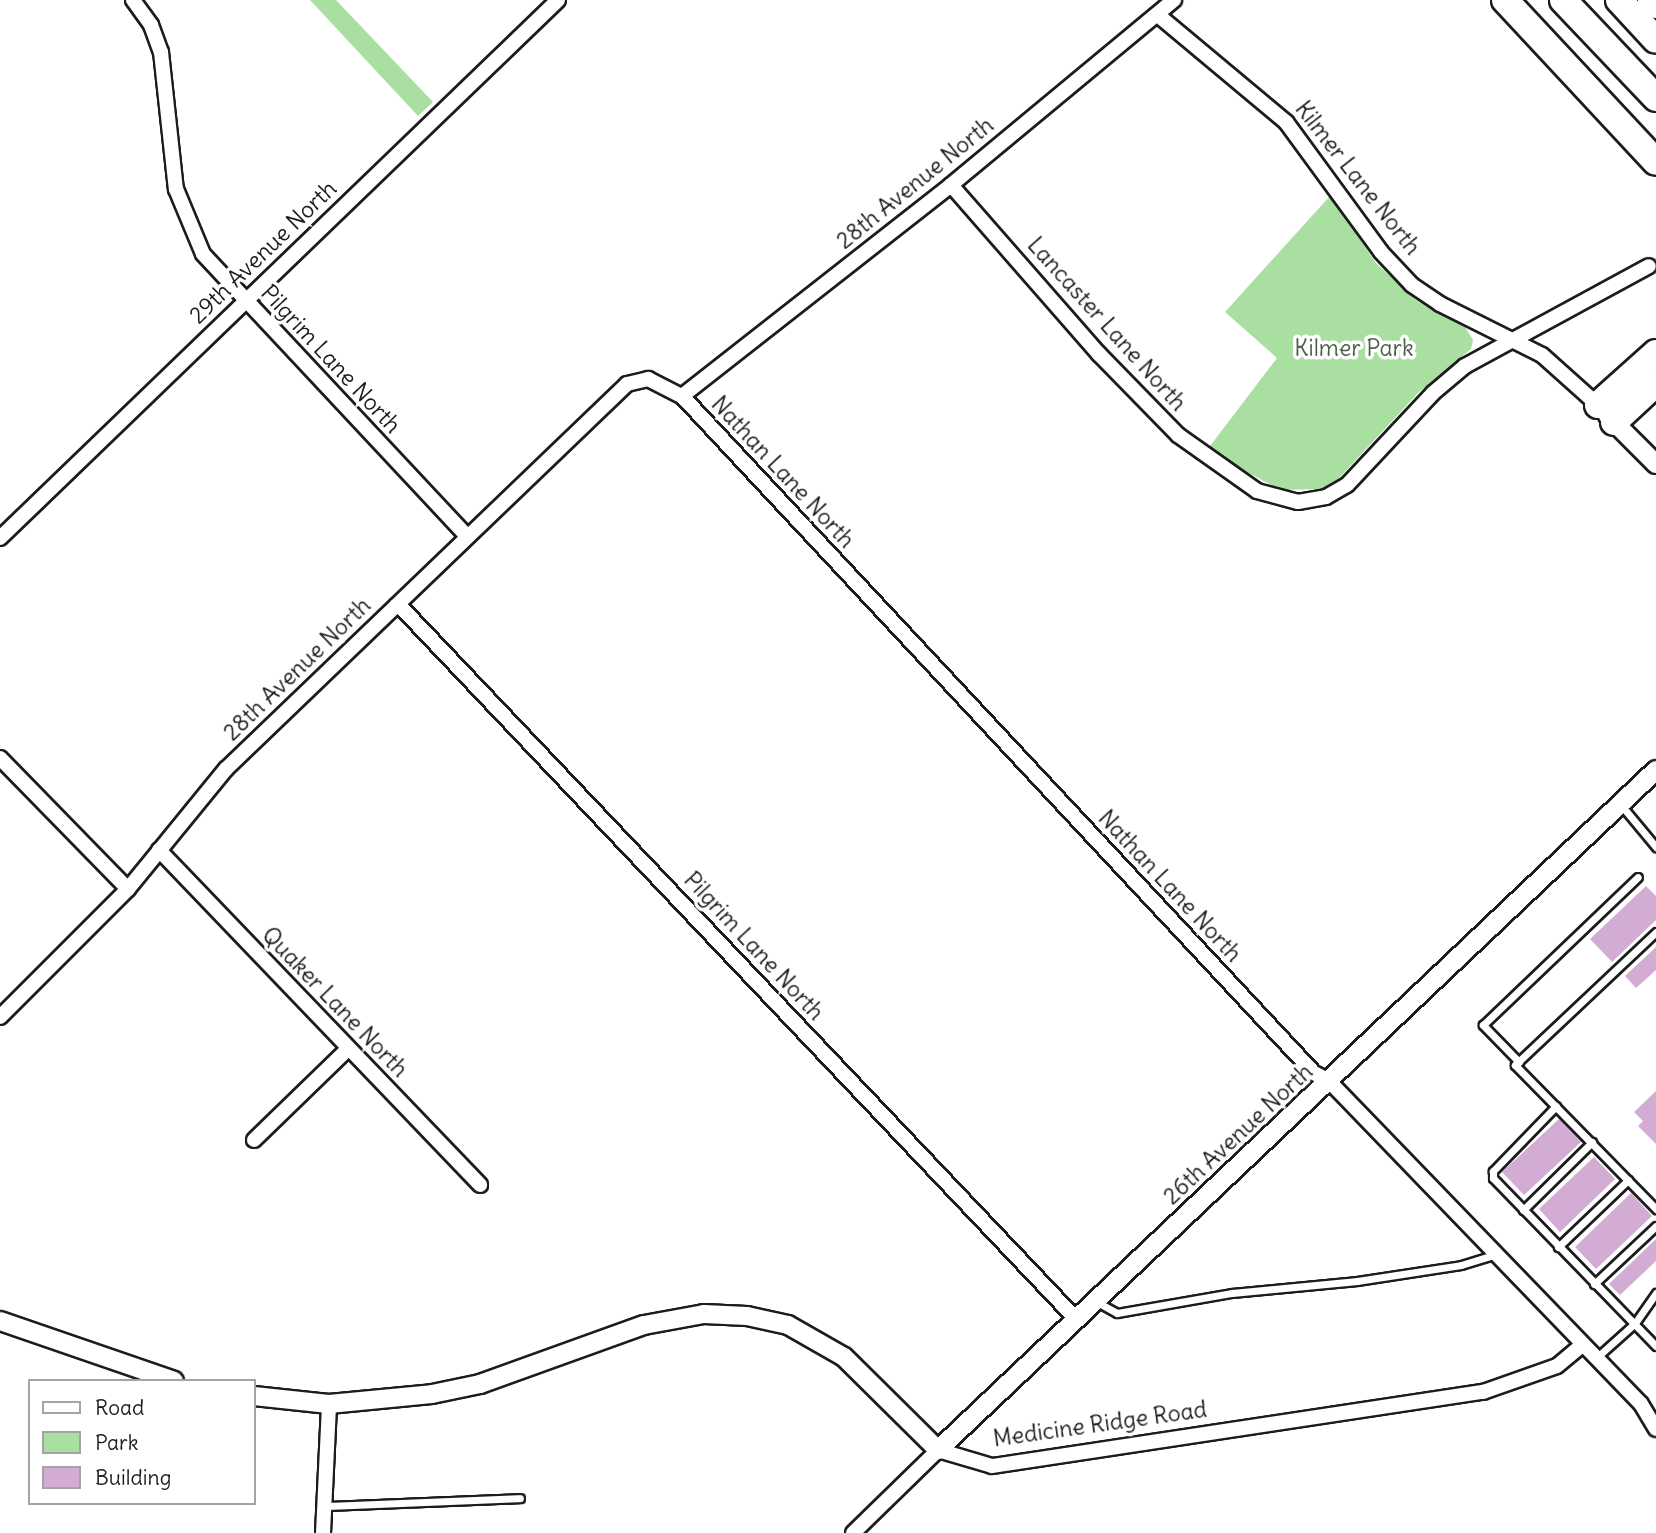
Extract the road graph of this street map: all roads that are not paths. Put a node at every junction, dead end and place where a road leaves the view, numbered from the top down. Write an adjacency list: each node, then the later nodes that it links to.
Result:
1 (133, 0): 15 (street, Pilgrim Lane North)
2 (558, 0): 15 (street, 29th Avenue North)
3 (1174, 0): 9 (street, 28th Avenue North)
4 (1505, 0): 12 (highway)
5 (1563, 0): 11 (highway)
6 (1619, 0): 10 (highway)
7 (1651, 0): 8 (highway)
8 (1656, 5)
9 (1158, 15): 13 (street, 28th Avenue North); 16 (street, Kilmer Lane North)
10 (1656, 40)
11 (1656, 99)
12 (1656, 162)
13 (951, 185): 16 (street, Lancaster Lane North); 20 (street, 28th Avenue North)
14 (1649, 266): 16 (street)
15 (245, 301): 23 (street, Pilgrim Lane North); 24 (street, 29th Avenue North)
16 (1511, 338): 21 (street, Kilmer Lane North)
17 (1656, 353): 21 (highway)
18 (648, 379): 20 (street, Nathan Lane North); 23 (street, 28th Avenue North)
19 (1656, 383): 21 (highway)
20 (681, 396): 37 (street, Nathan Lane North)
21 (1606, 414): 22 (street, Kilmer Lane North)
22 (1656, 464)
23 (467, 536): 25 (street, 28th Avenue North)
24 (0, 538)
25 (398, 604): 30 (street, 28th Avenue North); 51 (street, Pilgrim Lane North)
26 (0, 758): 32 (street)
27 (1656, 770): 28 (street, 26th Avenue North)
28 (1620, 804): 29 (lane); 37 (street, 26th Avenue North)
29 (1656, 847)
30 (159, 850): 32 (street, 28th Avenue North); 35 (street, Quaker Lane North)
31 (1639, 877): 36 (lane)
32 (128, 889): 34 (street, 28th Avenue North)
33 (1656, 932): 36 (lane)
34 (0, 1017)
35 (348, 1049): 39 (street); 42 (street, Quaker Lane North)
36 (1519, 1062): 38 (lane)
37 (1329, 1082): 47 (street, Nathan Lane North); 50 (street, 26th Avenue North)
38 (1556, 1106): 40 (lane); 44 (lane)
39 (254, 1140)
40 (1592, 1142): 41 (lane); 44 (lane)
41 (1628, 1180): 43 (lane); 46 (lane)
42 (480, 1185)
43 (1656, 1209)
44 (1522, 1210): 46 (lane)
45 (1656, 1226): 48 (lane)
46 (1558, 1247): 48 (lane)
47 (1496, 1254): 50 (lane); 54 (street, Nathan Lane North)
48 (1594, 1284): 53 (lane)
49 (1656, 1293): 53 (lane)
50 (1096, 1301): 51 (street, 26th Avenue North)
51 (1077, 1320): 62 (street, 26th Avenue North)
52 (0, 1321): 57 (street)
53 (1635, 1323): 55 (lane); 56 (lane)
54 (1582, 1345): 56 (street, Nathan Lane North); 62 (street, Medicine Ridge Road)
55 (1656, 1346)
56 (1595, 1358): 61 (street, Nathan Lane North)
57 (138, 1376): 58 (street)
58 (160, 1379)
59 (256, 1396): 60 (street, Medicine Ridge Road)
60 (329, 1404): 62 (street, Medicine Ridge Road); 64 (street)
61 (1656, 1429)
62 (938, 1450): 66 (street, 26th Avenue North)
63 (520, 1498): 64 (lane)
64 (325, 1506): 65 (street)
65 (323, 1533)
66 (853, 1533)

